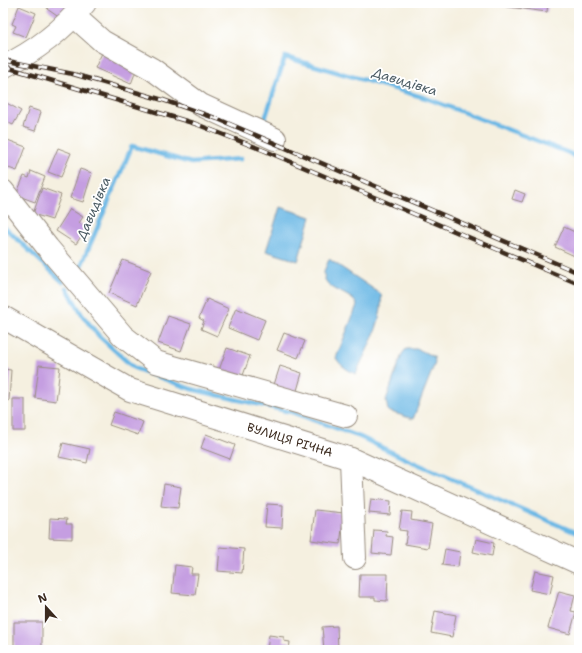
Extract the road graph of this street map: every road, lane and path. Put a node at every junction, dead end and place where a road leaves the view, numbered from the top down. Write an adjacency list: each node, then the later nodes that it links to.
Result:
1 (79, 10): 2 (street); 3 (street)
2 (3, 67)
3 (275, 139)
4 (3, 191): 6 (street)
5 (3, 316): 7 (street, ВУЛИЦЯ РІЧНА)
6 (346, 416)
7 (351, 460): 8 (street); 9 (street, ВУЛИЦЯ РІЧНА)
8 (355, 558)
9 (579, 563)

